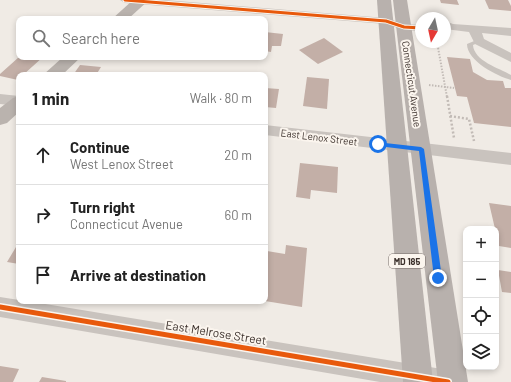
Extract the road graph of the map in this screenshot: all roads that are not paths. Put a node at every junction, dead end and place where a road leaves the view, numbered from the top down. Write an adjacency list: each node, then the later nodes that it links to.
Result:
1 (125, 0): 4 (street)
2 (384, 0): 6 (main road, Connecticut Avenue / MD 185)
3 (400, 0): 7 (main road, Connecticut Avenue / MD 185)
4 (141, 1): 5 (main road); 6 (street)
5 (123, 16)
6 (386, 21): 7 (street); 21 (main road, Connecticut Avenue / MD 185)
7 (410, 24): 22 (main road, Connecticut Avenue / MD 185)
8 (451, 27): 9 (street)
9 (474, 29): 10 (street); 11 (street)
10 (511, 32)
11 (479, 41): 12 (street); 15 (lane)
12 (511, 58)
13 (70, 60): 14 (main road)
14 (56, 72)
15 (511, 78)
16 (0, 99): 17 (street)
17 (16, 102)
18 (16, 105): 19 (main road)
19 (0, 118)
20 (268, 130): 21 (street, East Lenox Street)
21 (397, 146): 22 (street, East Lenox Street); 25 (main road, Connecticut Avenue / MD 185)
22 (421, 149): 23 (street, East Lenox Street); 25 (main road, Connecticut Avenue / MD 185)
23 (511, 159)
24 (0, 307): 25 (street, East Melrose Street)
25 (433, 380)

